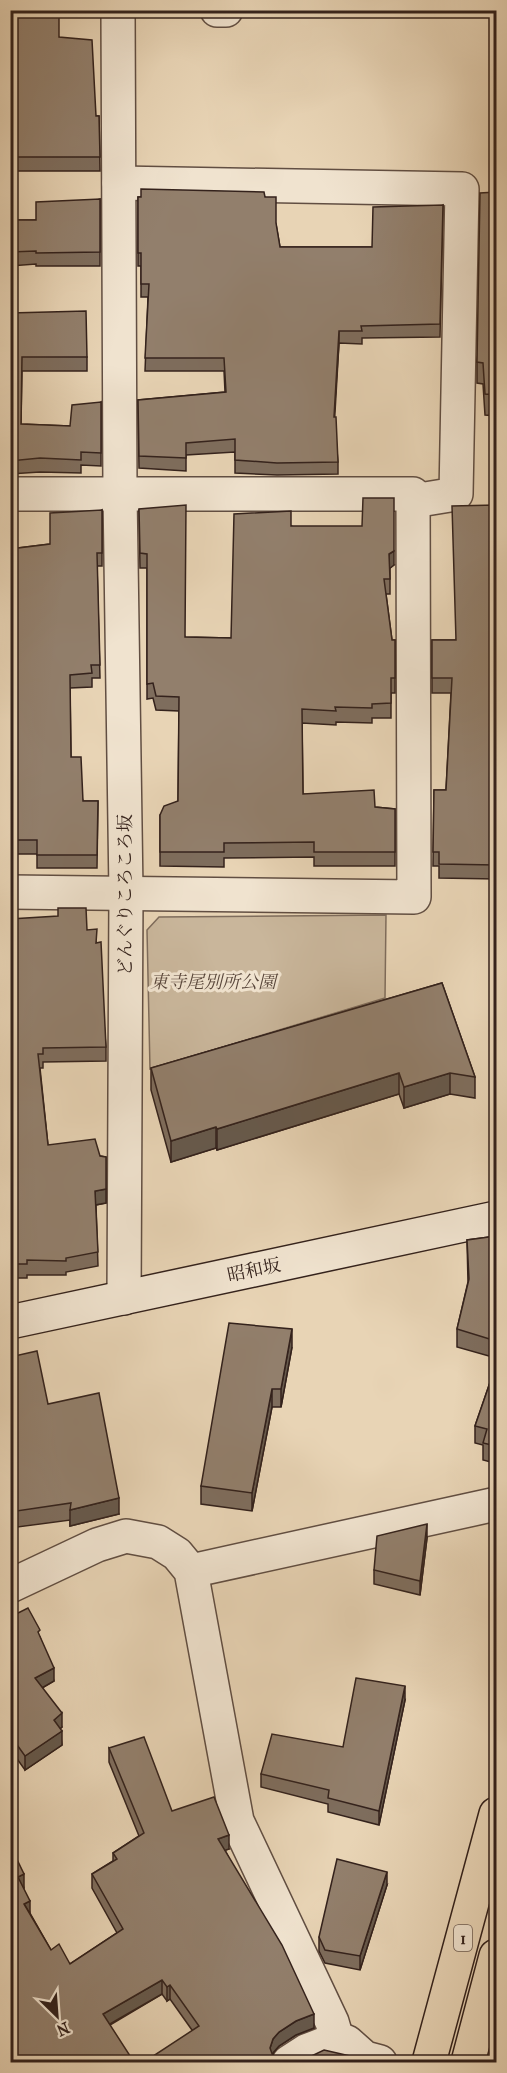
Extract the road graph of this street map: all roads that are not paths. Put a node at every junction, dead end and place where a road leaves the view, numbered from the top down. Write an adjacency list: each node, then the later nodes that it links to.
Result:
1 (118, 10): 4 (street, どんぐりころころ坂)
2 (217, 10): 3 (street)
3 (226, 10)
4 (119, 183): 5 (street, どんぐりころころ坂); 7 (street)
5 (120, 493): 6 (street); 7 (street); 9 (street, どんぐりころころ坂)
6 (10, 494)
7 (413, 501): 9 (street)
8 (10, 892): 9 (street)
9 (126, 892): 11 (street, どんぐりころころ坂)
10 (496, 1218): 11 (street, 昭和坂)
11 (124, 1298): 12 (street, 昭和坂)
12 (10, 1322)
13 (496, 1504): 14 (street)
14 (191, 1571): 15 (street); 18 (street)
15 (10, 1586)
16 (496, 1814): 21 (highway, 1)
17 (496, 1956): 22 (highway, 1)
18 (337, 2039): 19 (street); 20 (street)
19 (289, 2062)
20 (380, 2062)
21 (429, 2062)
22 (468, 2062)

